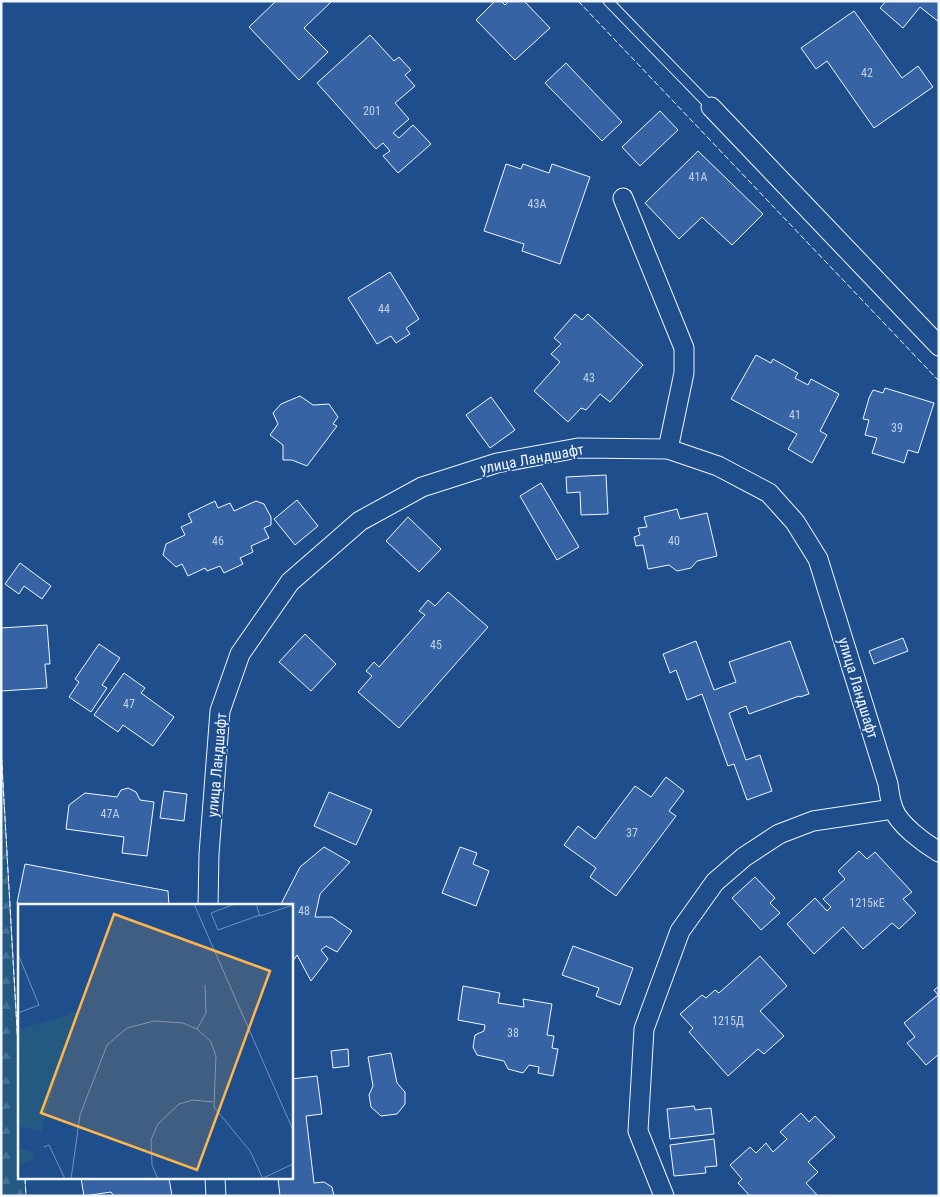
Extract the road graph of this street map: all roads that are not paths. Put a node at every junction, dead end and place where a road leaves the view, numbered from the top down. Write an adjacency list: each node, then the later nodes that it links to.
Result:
1 (608, 1): 2 (lane)
2 (711, 107): 4 (street)
3 (623, 198): 5 (street)
4 (939, 346)
5 (668, 449): 6 (street, улица Ландшафт); 8 (street, улица Ландшафт)
6 (893, 809): 7 (street, улица Ландшафт); 11 (street)
7 (939, 852)
8 (208, 904)
9 (214, 1180): 10 (street)
10 (216, 1196)
11 (664, 1196)

